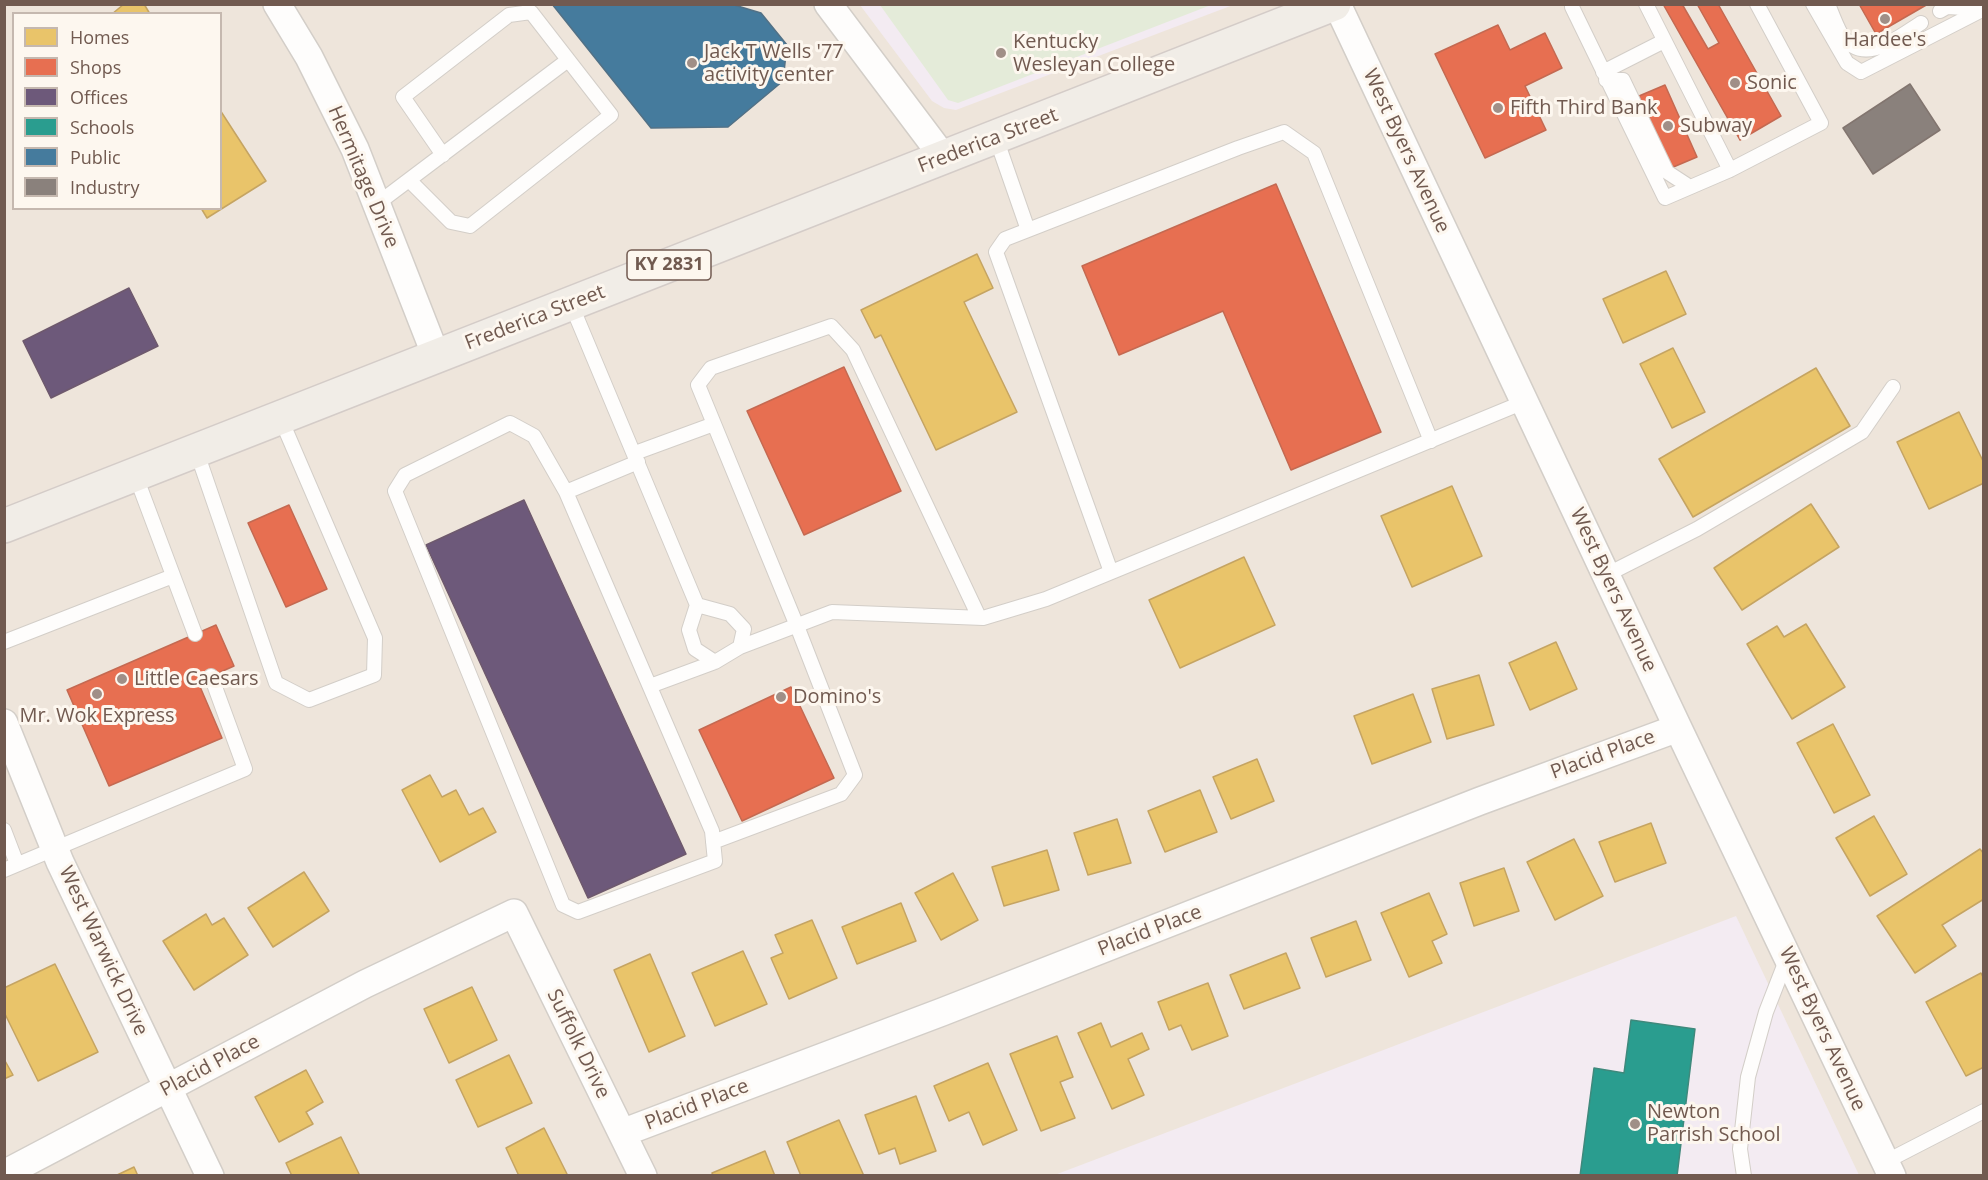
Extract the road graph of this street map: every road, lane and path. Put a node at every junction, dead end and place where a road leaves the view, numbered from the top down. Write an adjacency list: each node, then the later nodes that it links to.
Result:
1 (278, 4): 21 (street, Hermitage Drive)
2 (828, 4): 17 (street)
3 (1335, 4): 15 (main road, Frederica Street / KY 2831); 26 (street, West Byers Avenue)
4 (1646, 4): 12 (lane)
5 (1757, 4): 18 (lane)
6 (1813, 4): 9 (lane)
7 (1827, 4): 11 (lane)
8 (1572, 8): 14 (lane)
9 (1983, 9): 10 (lane)
10 (1940, 11)
11 (1922, 23)
12 (1664, 40): 14 (lane); 18 (lane)
13 (568, 60): 16 (lane); 16 (lane); 19 (lane)
14 (1605, 76): 20 (lane); 20 (lane)
15 (996, 138): 17 (main road, Frederica Street / KY 2831); 22 (lane)
16 (443, 155): 19 (lane)
17 (944, 158): 23 (main road, Frederica Street / KY 2831)
18 (1730, 170): 20 (lane)
19 (409, 180): 21 (lane)
20 (1690, 187)
21 (376, 204): 24 (street, Hermitage Drive)
22 (1028, 230): 29 (lane); 35 (lane)
23 (571, 304): 24 (main road, Frederica Street / KY 2831); 31 (lane)
24 (436, 356): 27 (main road, Frederica Street / KY 2831)
25 (1893, 387): 36 (lane)
26 (1524, 402): 29 (lane); 36 (street, West Byers Avenue)
27 (280, 417): 30 (main road, Frederica Street / KY 2831); 30 (lane)
28 (714, 424): 31 (lane); 39 (lane); 40 (lane)
29 (1431, 441): 35 (lane)
30 (196, 450): 32 (main road, Frederica Street / KY 2831)
31 (637, 457): 33 (lane); 38 (lane)
32 (135, 474): 34 (main road, Frederica Street / KY 2831); 37 (lane)
33 (566, 492): 46 (lane); 50 (lane)
34 (4, 526)
35 (1111, 572): 39 (lane)
36 (1606, 575): 48 (street, West Byers Avenue)
37 (173, 576): 41 (lane); 42 (lane)
38 (697, 605): 43 (lane); 44 (lane)
39 (979, 618): 40 (lane)
40 (797, 626): 43 (lane); 50 (lane)
41 (195, 634)
42 (4, 642)
43 (740, 647): 44 (lane)
44 (715, 662): 46 (lane)
45 (211, 676): 51 (lane)
46 (650, 686): 50 (lane)
47 (5, 728): 51 (street, West Warwick Drive)
48 (1678, 728): 54 (street, West Byers Avenue); 57 (street, Placid Place)
49 (4, 830): 52 (lane)
50 (713, 842)
51 (54, 848): 52 (lane); 55 (street, West Warwick Drive)
52 (11, 867)
53 (514, 913): 55 (street, Placid Place); 57 (street, Suffolk Drive)
54 (1788, 956): 58 (street, West Byers Avenue); 62 (lane)
55 (168, 1088): 59 (street, Placid Place); 60 (street, West Warwick Drive)
56 (1983, 1111): 58 (lane)
57 (622, 1133): 61 (street, Suffolk Drive)
58 (1889, 1169)
59 (4, 1174)
60 (210, 1176)
61 (643, 1176)
62 (1744, 1176)

